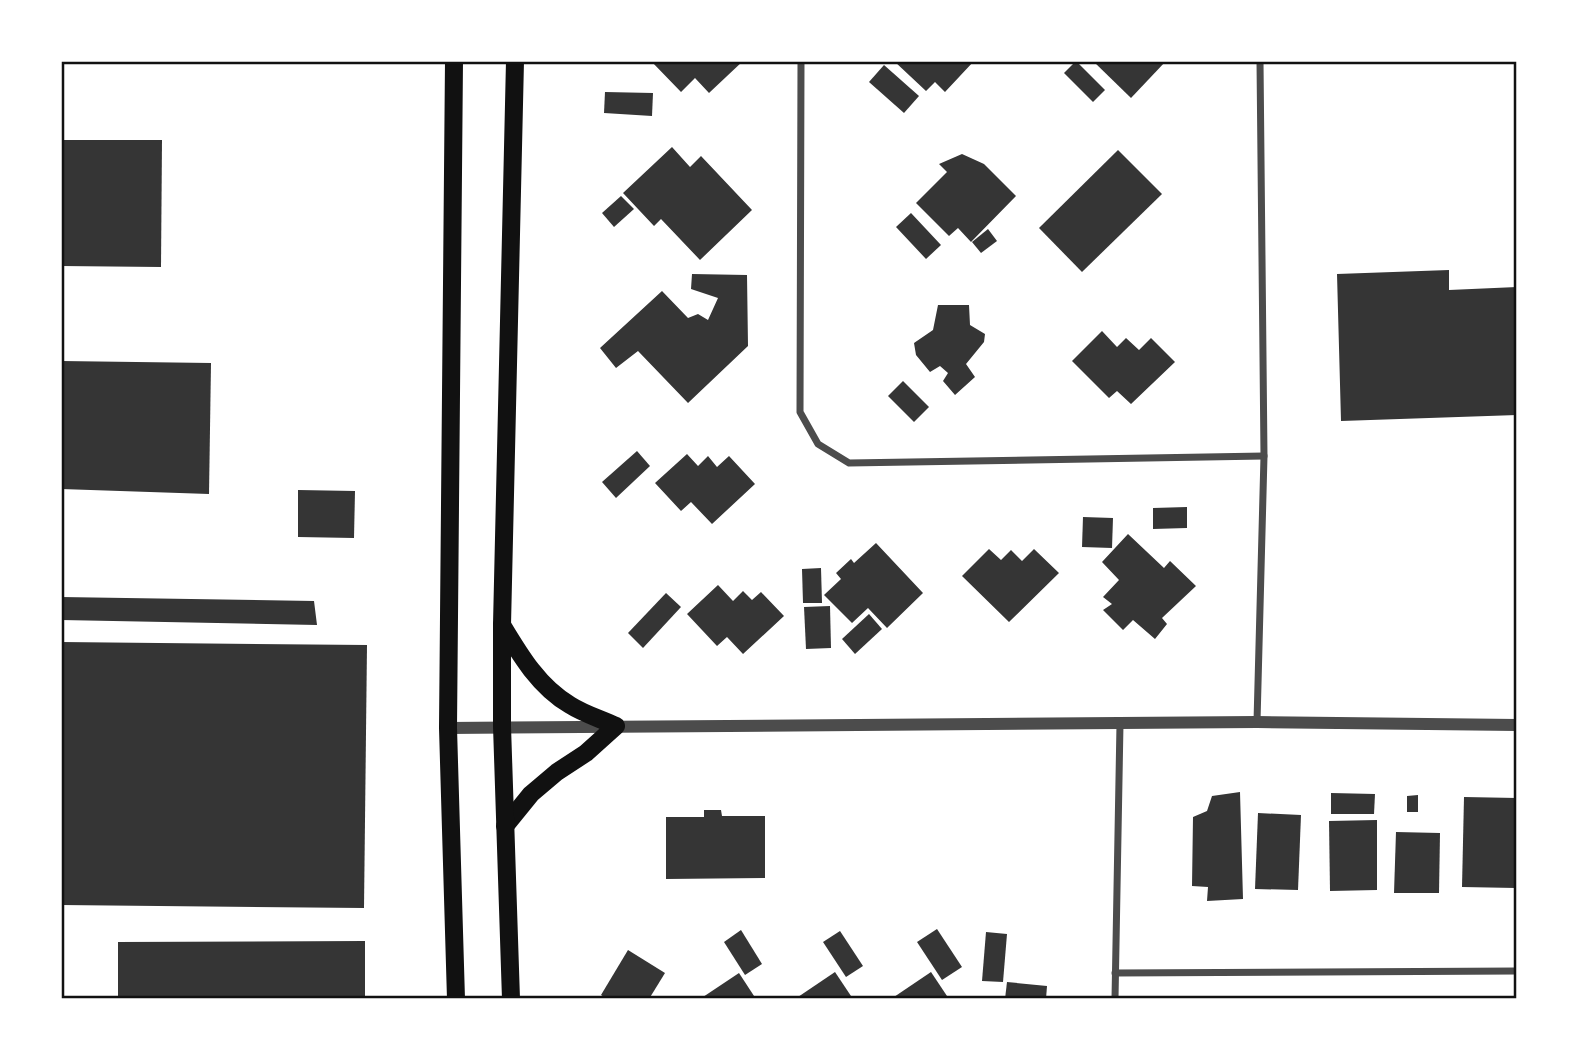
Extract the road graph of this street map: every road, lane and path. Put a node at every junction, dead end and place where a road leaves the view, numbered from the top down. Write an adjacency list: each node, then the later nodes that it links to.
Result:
1 (454, 61): 12 (main road)
2 (515, 61): 6 (main road)
3 (801, 61): 5 (street)
4 (1260, 61): 5 (street)
5 (1264, 456): 7 (street)
6 (502, 625): 10 (main road); 11 (main road)
7 (1257, 722): 8 (street); 9 (street)
8 (1120, 724): 11 (street); 15 (street)
9 (1517, 725)
10 (502, 726): 11 (street); 12 (street); 13 (main road)
11 (616, 726): 13 (main road)
12 (448, 728): 16 (main road)
13 (505, 826): 17 (main road)
14 (1517, 971): 15 (street)
15 (1115, 973): 18 (street)
16 (456, 999)
17 (511, 999)
18 (1115, 999)

